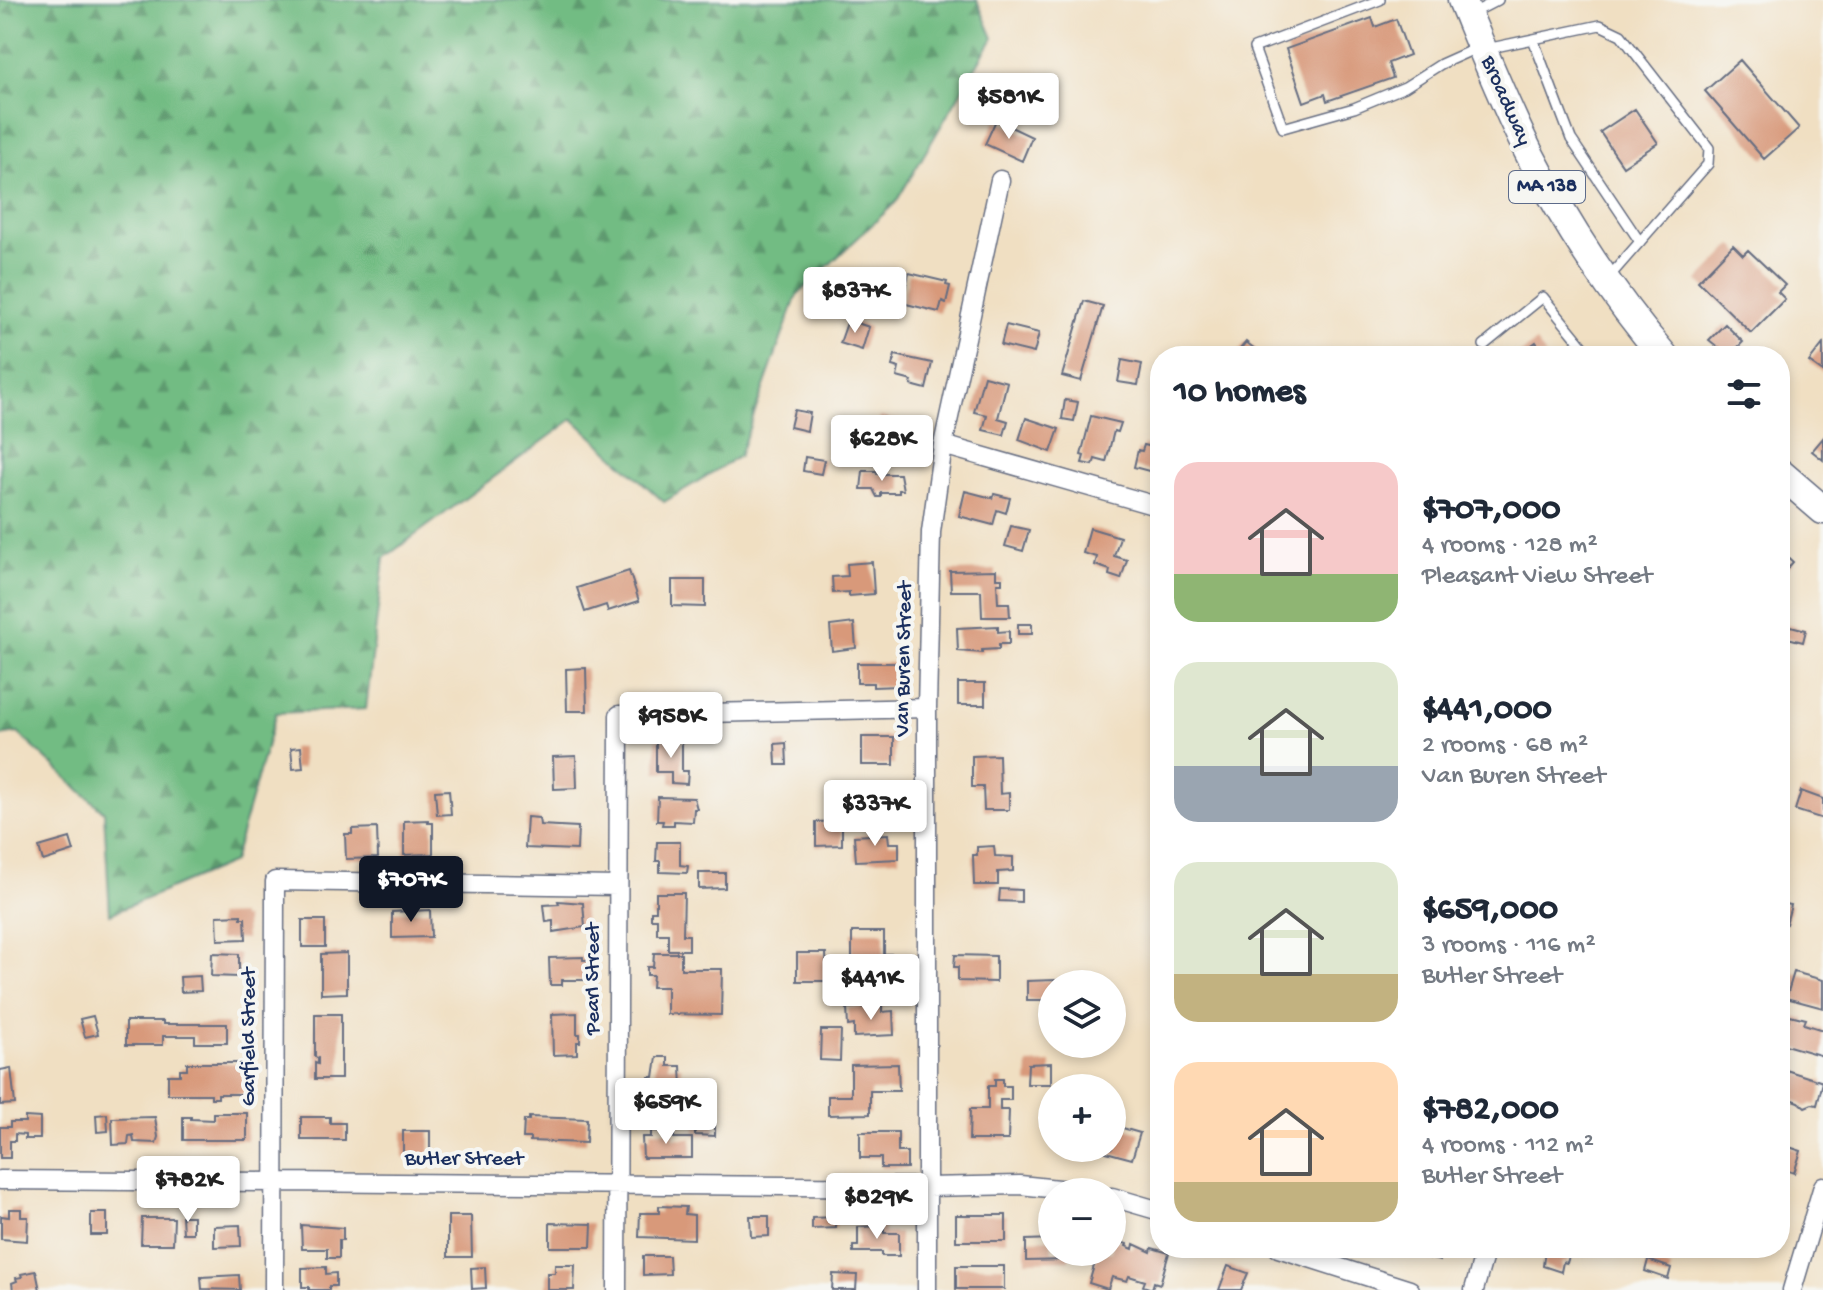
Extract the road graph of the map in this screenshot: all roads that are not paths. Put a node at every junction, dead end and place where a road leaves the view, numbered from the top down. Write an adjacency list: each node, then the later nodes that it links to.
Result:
1 (1380, 0): 5 (lane)
2 (1498, 0): 3 (lane)
3 (1465, 8): 5 (main road, Broadway / MA 138)
4 (1533, 39): 5 (lane); 7 (lane); 7 (lane)
5 (1482, 48): 8 (main road, Broadway / MA 138)
6 (1000, 180): 12 (street, Van Buren Street)
7 (1640, 242): 8 (lane)
8 (1607, 280): 11 (main road, Broadway / MA 138)
9 (1484, 345): 10 (lane)
10 (1583, 346)
11 (1656, 346)
12 (943, 445): 14 (street); 16 (street, Van Buren Street)
13 (1790, 482): 15 (main road)
14 (1150, 504)
15 (1823, 510)
16 (927, 708): 17 (street, Pearl Street); 22 (street, Van Buren Street)
17 (618, 886): 19 (street, Garfield Street); 20 (street, Pearl Street)
18 (0, 1180): 19 (street, Butler Street)
19 (274, 1182): 20 (street, Butler Street); 28 (street, Garfield Street)
20 (618, 1185): 22 (street, Butler Street); 29 (street, Pearl Street)
21 (1823, 1186): 33 (street)
22 (927, 1187): 23 (street, Butler Street); 30 (street, Van Buren Street)
23 (1038, 1187)
24 (1126, 1201): 25 (street)
25 (1150, 1208)
26 (1309, 1258): 31 (street)
27 (1483, 1258): 32 (street)
28 (274, 1290)
29 (617, 1290)
30 (927, 1290)
31 (1410, 1290)
32 (1474, 1290)
33 (1792, 1290)

